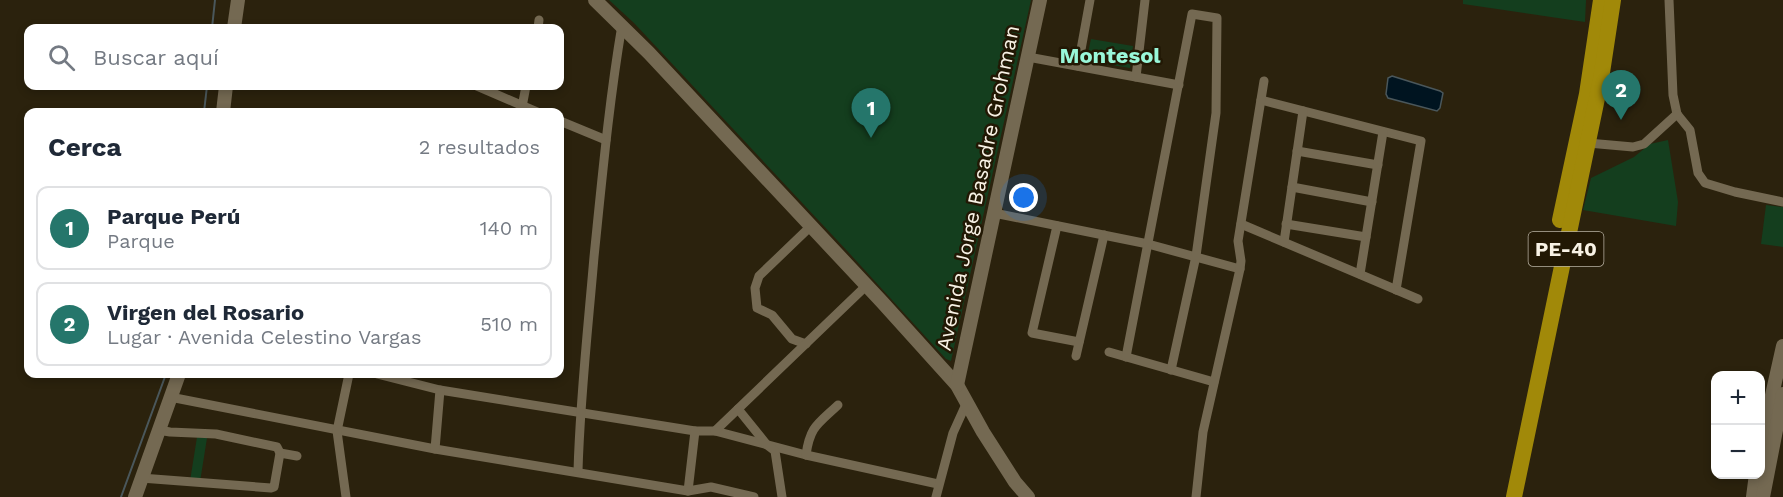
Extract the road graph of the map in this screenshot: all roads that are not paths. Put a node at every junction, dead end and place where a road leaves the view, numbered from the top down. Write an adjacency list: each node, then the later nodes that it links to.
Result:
1 (238, 0): 9 (main road)
2 (595, 0): 10 (main road)
3 (1040, 0): 11 (main road, Avenida Jorge Basadre Grohman)
4 (1090, 0): 12 (street)
5 (1145, 0): 13 (street)
6 (1601, 0): 31 (highway, PE-40)
7 (1613, 0): 28 (highway, PE-40)
8 (1670, 0): 24 (street)
9 (235, 24)
10 (622, 25): 27 (street); 38 (main road)
11 (1028, 57): 12 (street); 35 (main road, Avenida Jorge Basadre Grohman)
12 (1078, 66): 13 (street)
13 (1136, 77): 15 (street)
14 (1264, 81): 19 (street)
15 (1179, 86): 43 (street); 44 (street)
16 (226, 90): 21 (main road)
17 (486, 90): 20 (street)
18 (525, 90): 20 (street)
19 (1261, 100): 23 (street); 36 (street)
20 (522, 107): 22 (street)
21 (223, 108)
22 (525, 108)
23 (1303, 111): 26 (street); 29 (street)
24 (1677, 114): 28 (street); 34 (street)
25 (564, 123): 27 (street)
26 (1383, 132): 30 (street); 48 (street)
27 (606, 140): 68 (street)
28 (1588, 143): 31 (highway, PE-40)
29 (1297, 151): 30 (street); 32 (street)
30 (1378, 165): 33 (street)
31 (1577, 166): 84 (highway, PE-40)
32 (1292, 187): 33 (street); 37 (street)
33 (1372, 202): 41 (street)
34 (1783, 202)
35 (994, 213): 39 (street); 61 (main road, Avenida Jorge Basadre Grohman)
36 (1241, 224): 42 (street); 45 (street)
37 (1286, 224): 41 (street); 42 (street)
38 (811, 226): 47 (main road); 51 (street)
39 (1057, 226): 40 (street); 50 (street)
40 (1104, 235): 43 (street); 50 (street)
41 (1366, 237): 46 (street)
42 (1284, 242): 46 (street)
43 (1148, 244): 44 (street); 55 (street)
44 (1196, 256): 45 (street); 56 (street)
45 (1240, 269): 60 (street)
46 (1360, 274): 48 (street)
47 (867, 285): 51 (street); 61 (main road)
48 (1396, 290): 49 (street)
49 (1418, 299)
50 (1079, 342): 54 (street)
51 (806, 344): 67 (street)
52 (1783, 346): 71 (main road)
53 (1109, 352): 55 (street)
54 (1076, 356)
55 (1126, 357): 56 (street)
56 (1171, 370): 60 (street)
57 (178, 378): 64 (main road)
58 (348, 378): 70 (street)
59 (392, 378): 62 (street)
60 (1215, 382): 91 (street)
61 (957, 385): 65 (main road)
62 (440, 390): 68 (street); 75 (street)
63 (1783, 394): 93 (main road)
64 (170, 398): 69 (main road); 70 (street)
65 (967, 402): 82 (street); 90 (main road)
66 (838, 405): 77 (street)
67 (738, 409): 73 (street); 74 (street)
68 (579, 413): 72 (street); 79 (street)
69 (158, 430): 76 (street); 80 (main road)
70 (337, 430): 75 (street); 86 (street)
71 (1765, 430)
72 (695, 431): 73 (street); 83 (street)
73 (715, 431): 74 (street)
74 (767, 445): 77 (street); 88 (street)
75 (435, 449): 79 (street)
76 (280, 453): 78 (street); 80 (street)
77 (806, 455): 82 (street)
78 (297, 456)
79 (578, 471): 83 (street)
80 (141, 478): 85 (main road)
81 (1755, 479): 92 (main road)
82 (938, 484): 89 (street)
83 (688, 491): 87 (street)
84 (1509, 492)
85 (135, 497)
86 (346, 497)
87 (754, 497)
88 (782, 497)
89 (936, 497)
90 (1028, 497)
91 (1196, 497)
92 (1753, 497)
93 (1763, 497)

